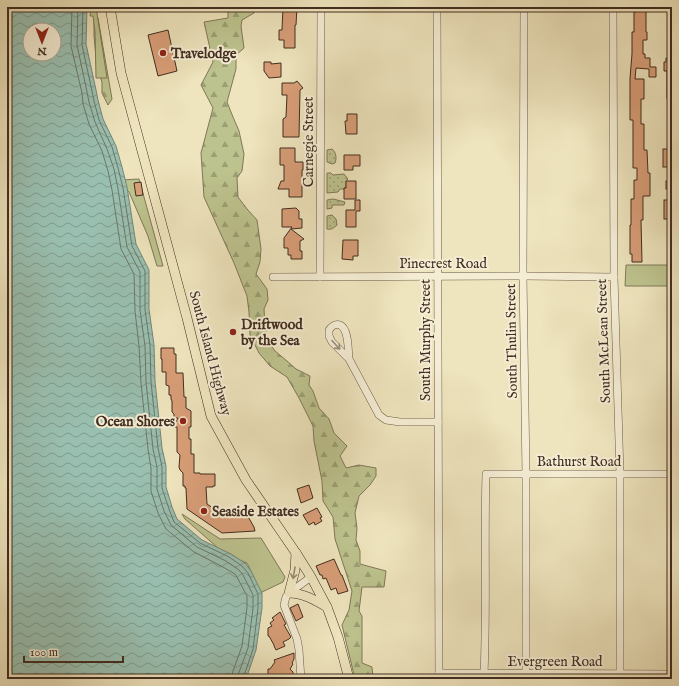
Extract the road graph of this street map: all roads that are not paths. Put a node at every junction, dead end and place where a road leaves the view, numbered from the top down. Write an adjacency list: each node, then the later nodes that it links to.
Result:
1 (110, 7): 16 (main road, South Island Highway)
2 (321, 7): 9 (street, Carnegie Street)
3 (437, 7): 6 (street, South Murphy Street)
4 (524, 7): 7 (street, South Thulin Street)
5 (613, 7): 10 (street, South McLean Street)
6 (438, 276): 7 (street, Pinecrest Road); 9 (street, Pinecrest Road); 12 (street, South Murphy Street)
7 (524, 276): 10 (street, Pinecrest Road); 13 (street, South Thulin Street)
8 (273, 277): 9 (street, Pinecrest Road)
9 (320, 277)
10 (614, 277): 14 (street, South McLean Street)
11 (349, 359): 12 (street)
12 (438, 422): 22 (street, South Murphy Street)
13 (526, 474): 14 (street, Bathurst Road); 20 (street, Bathurst Road); 23 (street, South Thulin Street)
14 (620, 474): 15 (street, Bathurst Road); 24 (street, South McLean Street)
15 (672, 474)
16 (296, 553): 17 (main road, South Island Highway); 18 (main road, one-way to 18)
17 (311, 577): 18 (street); 19 (main road, South Island Highway)
18 (289, 593): 19 (main road); 25 (street)
19 (327, 607): 26 (main road, South Island Highway)
20 (484, 674): 22 (street, Evergreen Road); 23 (street, Evergreen Road)
21 (672, 674): 24 (street, Evergreen Road)
22 (438, 676)
23 (526, 676): 24 (street, Evergreen Road)
24 (620, 676)
25 (301, 679)
26 (349, 679)

